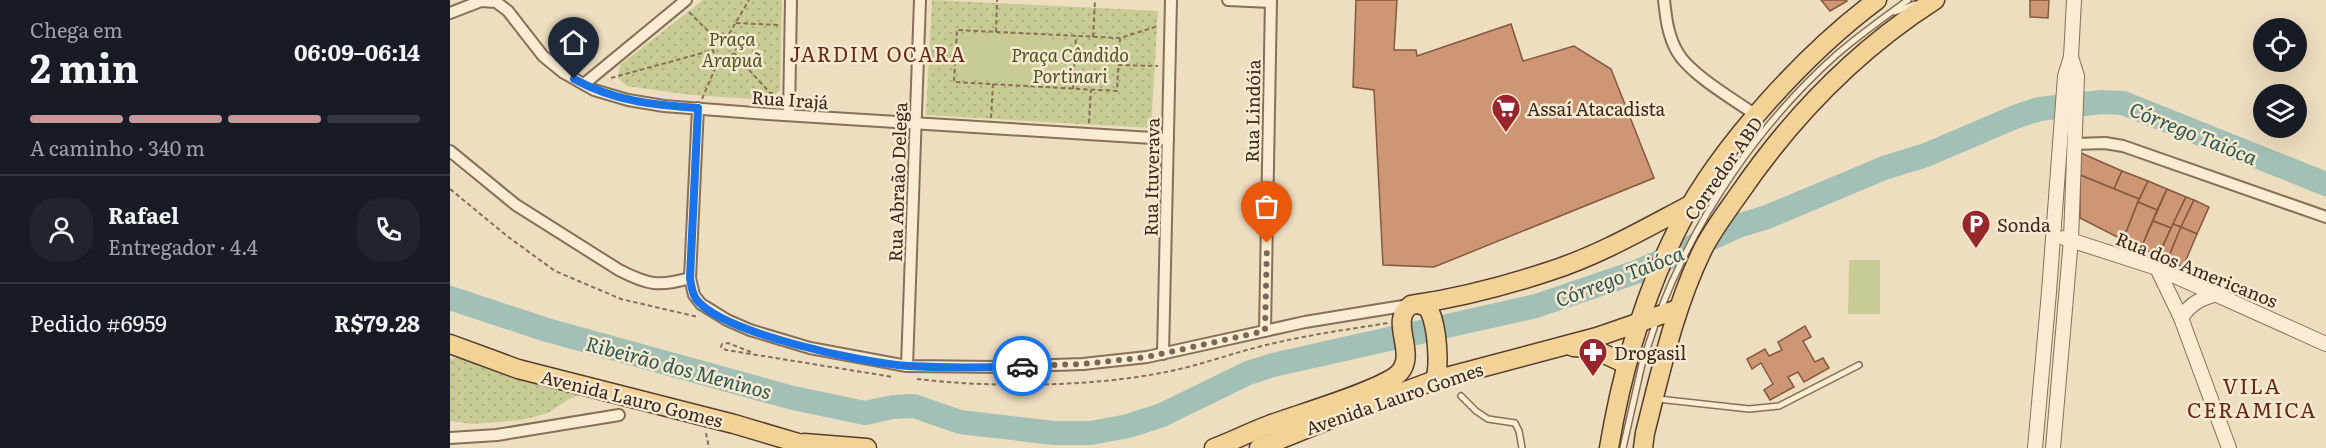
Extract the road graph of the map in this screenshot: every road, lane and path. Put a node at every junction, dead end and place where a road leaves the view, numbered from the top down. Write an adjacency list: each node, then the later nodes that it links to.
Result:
1 (749, 0): 17 (path)
2 (791, 0): 19 (street)
3 (920, 0): 28 (street, Rua Abraão Delega)
4 (997, 0): 20 (path)
5 (1095, 0): 23 (path)
6 (1171, 0): 18 (street, Rua Ituverava)
7 (1228, 0): 13 (street)
8 (1664, 0): 42 (street)
9 (1908, 0): 15 (lane, Corredor ABD)
10 (1926, 0): 15 (lane, Corredor ABD)
11 (1935, 0): 52 (main road)
12 (2074, 0): 40 (street)
13 (1271, 1): 67 (street, Rua Lindóia)
14 (684, 2): 24 (path); 34 (street)
15 (1883, 7): 42 (main road); 52 (lane, Corredor ABD)
16 (450, 13): 34 (street, Rua Irajá)
17 (736, 22): 19 (path); 21 (path)
18 (1171, 22): 25 (path); 32 (street, Rua Ituverava)
19 (790, 25): 41 (street)
20 (996, 32): 22 (path); 29 (path)
21 (729, 34): 24 (path); 27 (path)
22 (1076, 36): 23 (path); 36 (path)
23 (1093, 37): 25 (path)
24 (715, 38): 26 (path)
25 (1120, 38): 31 (path)
26 (712, 50): 30 (path); 33 (path)
27 (734, 53): 30 (path); 38 (path)
28 (918, 54): 29 (path); 43 (street, Rua Abraão Delega)
29 (956, 56): 35 (path)
30 (720, 57): 39 (path)
31 (1118, 65): 32 (path); 37 (path)
32 (1170, 67): 46 (street, Rua Ituverava)
33 (608, 79)
34 (584, 84): 39 (street, Rua Irajá)
35 (993, 84): 36 (path); 44 (path)
36 (1073, 89): 37 (path)
37 (1090, 90): 45 (path)
38 (770, 93)
39 (698, 108): 41 (street, Rua Irajá); 57 (street)
40 (2069, 113): 47 (street); 53 (street)
41 (789, 115): 43 (street, Rua Irajá)
42 (1757, 116): 50 (main road)
43 (915, 123): 44 (street, Rua Irajá); 75 (street, Rua Abraão Delega)
44 (990, 128): 45 (street, Rua Irajá)
45 (1088, 134): 46 (street, Rua Irajá)
46 (1168, 139): 72 (street, Rua Ituverava)
47 (2075, 144): 51 (street); 54 (street)
48 (450, 151): 57 (street)
49 (450, 189): 64 (path)
50 (1692, 204): 56 (main road); 59 (main road)
51 (2326, 217)
52 (1708, 226): 56 (main road)
53 (2052, 237): 54 (street, Rua dos Americanos); 80 (street)
54 (2071, 239): 55 (street, Rua dos Americanos); 95 (street)
55 (2157, 268): 58 (street, Rua dos Americanos); 63 (street)
56 (1675, 275): 60 (main road); 62 (lane); 65 (main road)
57 (690, 278): 75 (street)
58 (2218, 294): 63 (street); 69 (street, Rua dos Americanos)
59 (1415, 304): 61 (street); 66 (main road); 76 (main road)
60 (1678, 309): 62 (main road, Avenida Lauro Gomes); 78 (main road)
61 (1361, 312): 66 (street); 67 (street)
62 (1658, 315): 65 (main road, Avenida Lauro Gomes); 91 (lane)
63 (2181, 318): 96 (street)
64 (705, 319)
65 (1638, 323): 70 (main road, Avenida Lauro Gomes); 73 (main road)
66 (1402, 324): 87 (main road, Avenida Lauro Gomes)
67 (1265, 331): 72 (street)
68 (450, 344): 83 (main road, Avenida Lauro Gomes)
69 (2326, 344)
70 (1565, 346): 73 (main road, Avenida Lauro Gomes); 76 (main road, Avenida Lauro Gomes)
71 (751, 352): 71 (path)
72 (1163, 354): 75 (street)
73 (1626, 364): 90 (main road)
74 (1858, 365): 78 (lane)
75 (907, 366)
76 (1435, 380): 88 (main road, Avenida Lauro Gomes)
77 (1461, 396): 89 (lane)
78 (1654, 398): 92 (main road)
79 (620, 415): 82 (street)
80 (2037, 424): 93 (street); 94 (street)
81 (704, 426): 85 (path)
82 (450, 438)
83 (796, 442): 84 (main road); 86 (main road, Avenida Lauro Gomes)
84 (864, 447)
85 (709, 448)
86 (815, 448)
87 (1214, 448)
88 (1259, 448)
89 (1522, 448)
90 (1609, 448)
91 (1623, 448)
92 (1643, 448)
93 (2035, 448)
94 (2046, 448)
95 (2053, 448)
96 (2229, 448)

